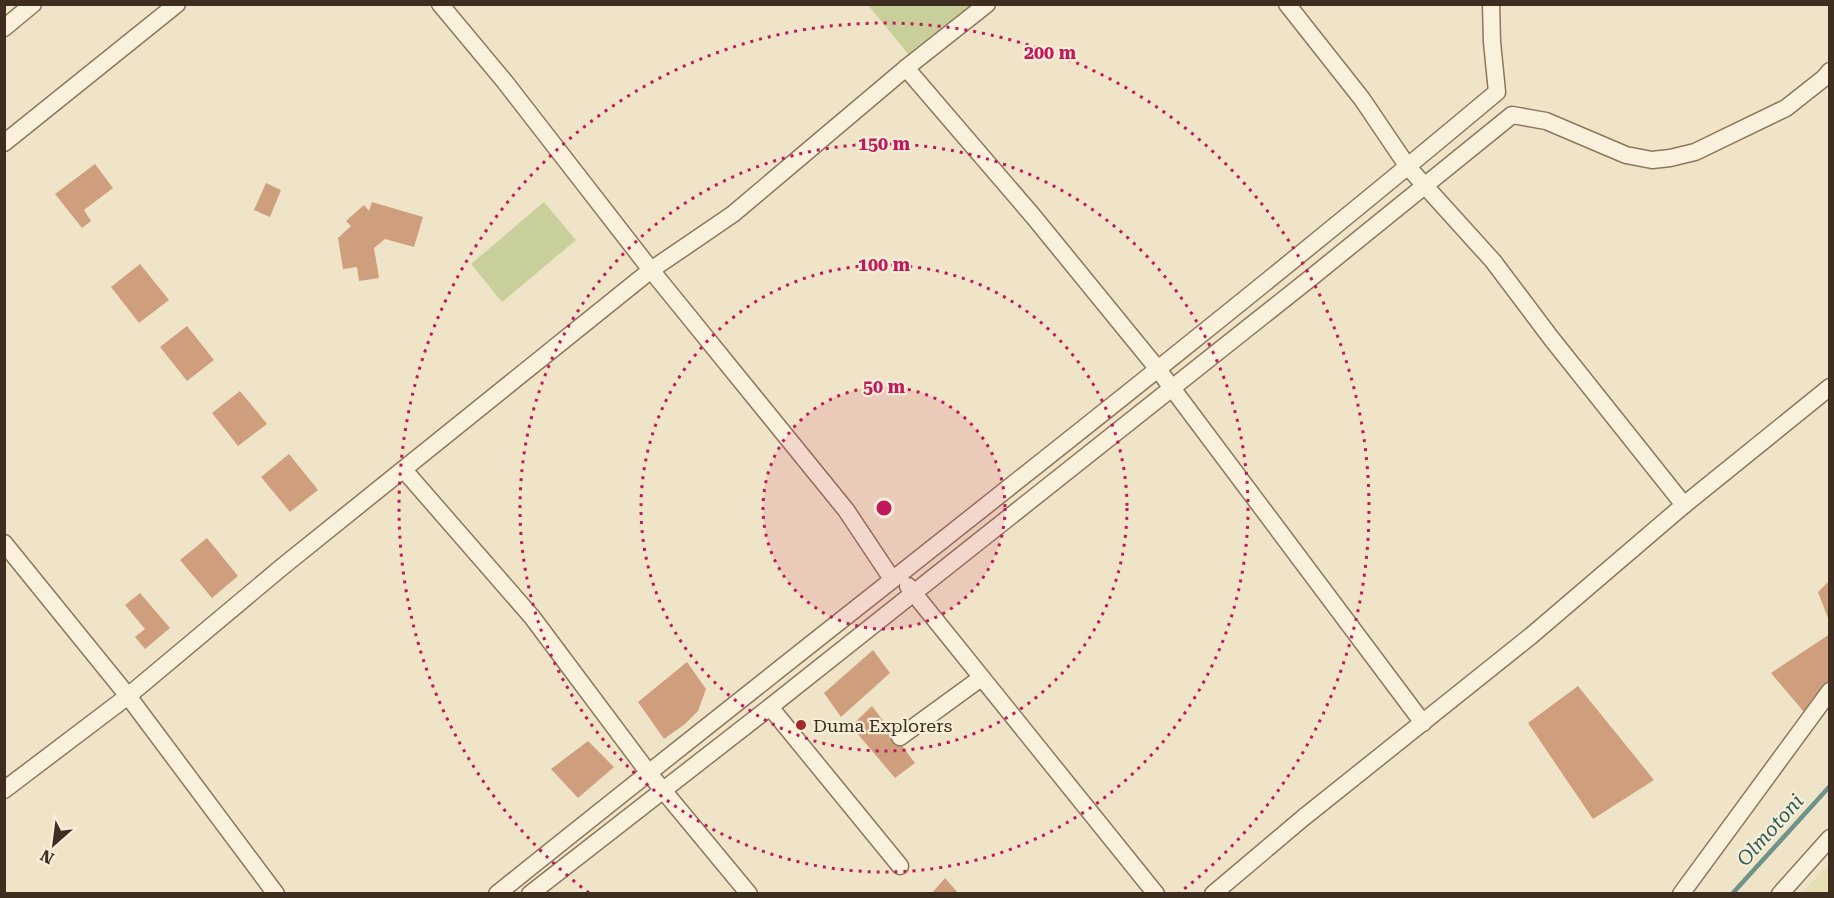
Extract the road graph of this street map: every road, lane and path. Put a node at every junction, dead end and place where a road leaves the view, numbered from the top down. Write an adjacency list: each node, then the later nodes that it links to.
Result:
1 (33, 4): 7 (street)
2 (177, 4): 12 (street)
3 (440, 4): 15 (street)
4 (987, 4): 8 (street)
5 (1287, 4): 13 (street)
6 (1491, 4): 10 (street)
7 (4, 28)
8 (906, 68): 15 (street); 16 (street)
9 (1830, 71): 11 (street)
10 (1497, 92): 11 (street); 13 (street)
11 (1512, 115): 14 (street)
12 (4, 143)
13 (1408, 167): 14 (street); 16 (street)
14 (1423, 185): 18 (street); 20 (street)
15 (651, 270): 19 (street); 22 (street)
16 (1157, 368): 18 (street); 22 (street)
17 (1830, 387): 20 (street)
18 (1172, 388): 23 (street); 28 (street)
19 (404, 470): 25 (street); 30 (street)
20 (1684, 505): 28 (street)
21 (4, 543): 25 (street)
22 (895, 576): 23 (street); 30 (street)
23 (914, 593): 24 (street); 27 (street)
24 (981, 678): 29 (street); 39 (street)
25 (128, 696): 31 (street); 35 (street)
26 (1825, 697): 41 (street)
27 (770, 707): 32 (street); 34 (street)
28 (1423, 723): 40 (street)
29 (900, 737)
30 (648, 772): 32 (street); 36 (street)
31 (4, 790)
32 (664, 790): 37 (street); 38 (street)
33 (1830, 838): 42 (street)
34 (900, 866)
35 (276, 894)
36 (497, 894)
37 (530, 894)
38 (749, 894)
39 (1156, 894)
40 (1213, 894)
41 (1681, 894)
42 (1780, 894)

